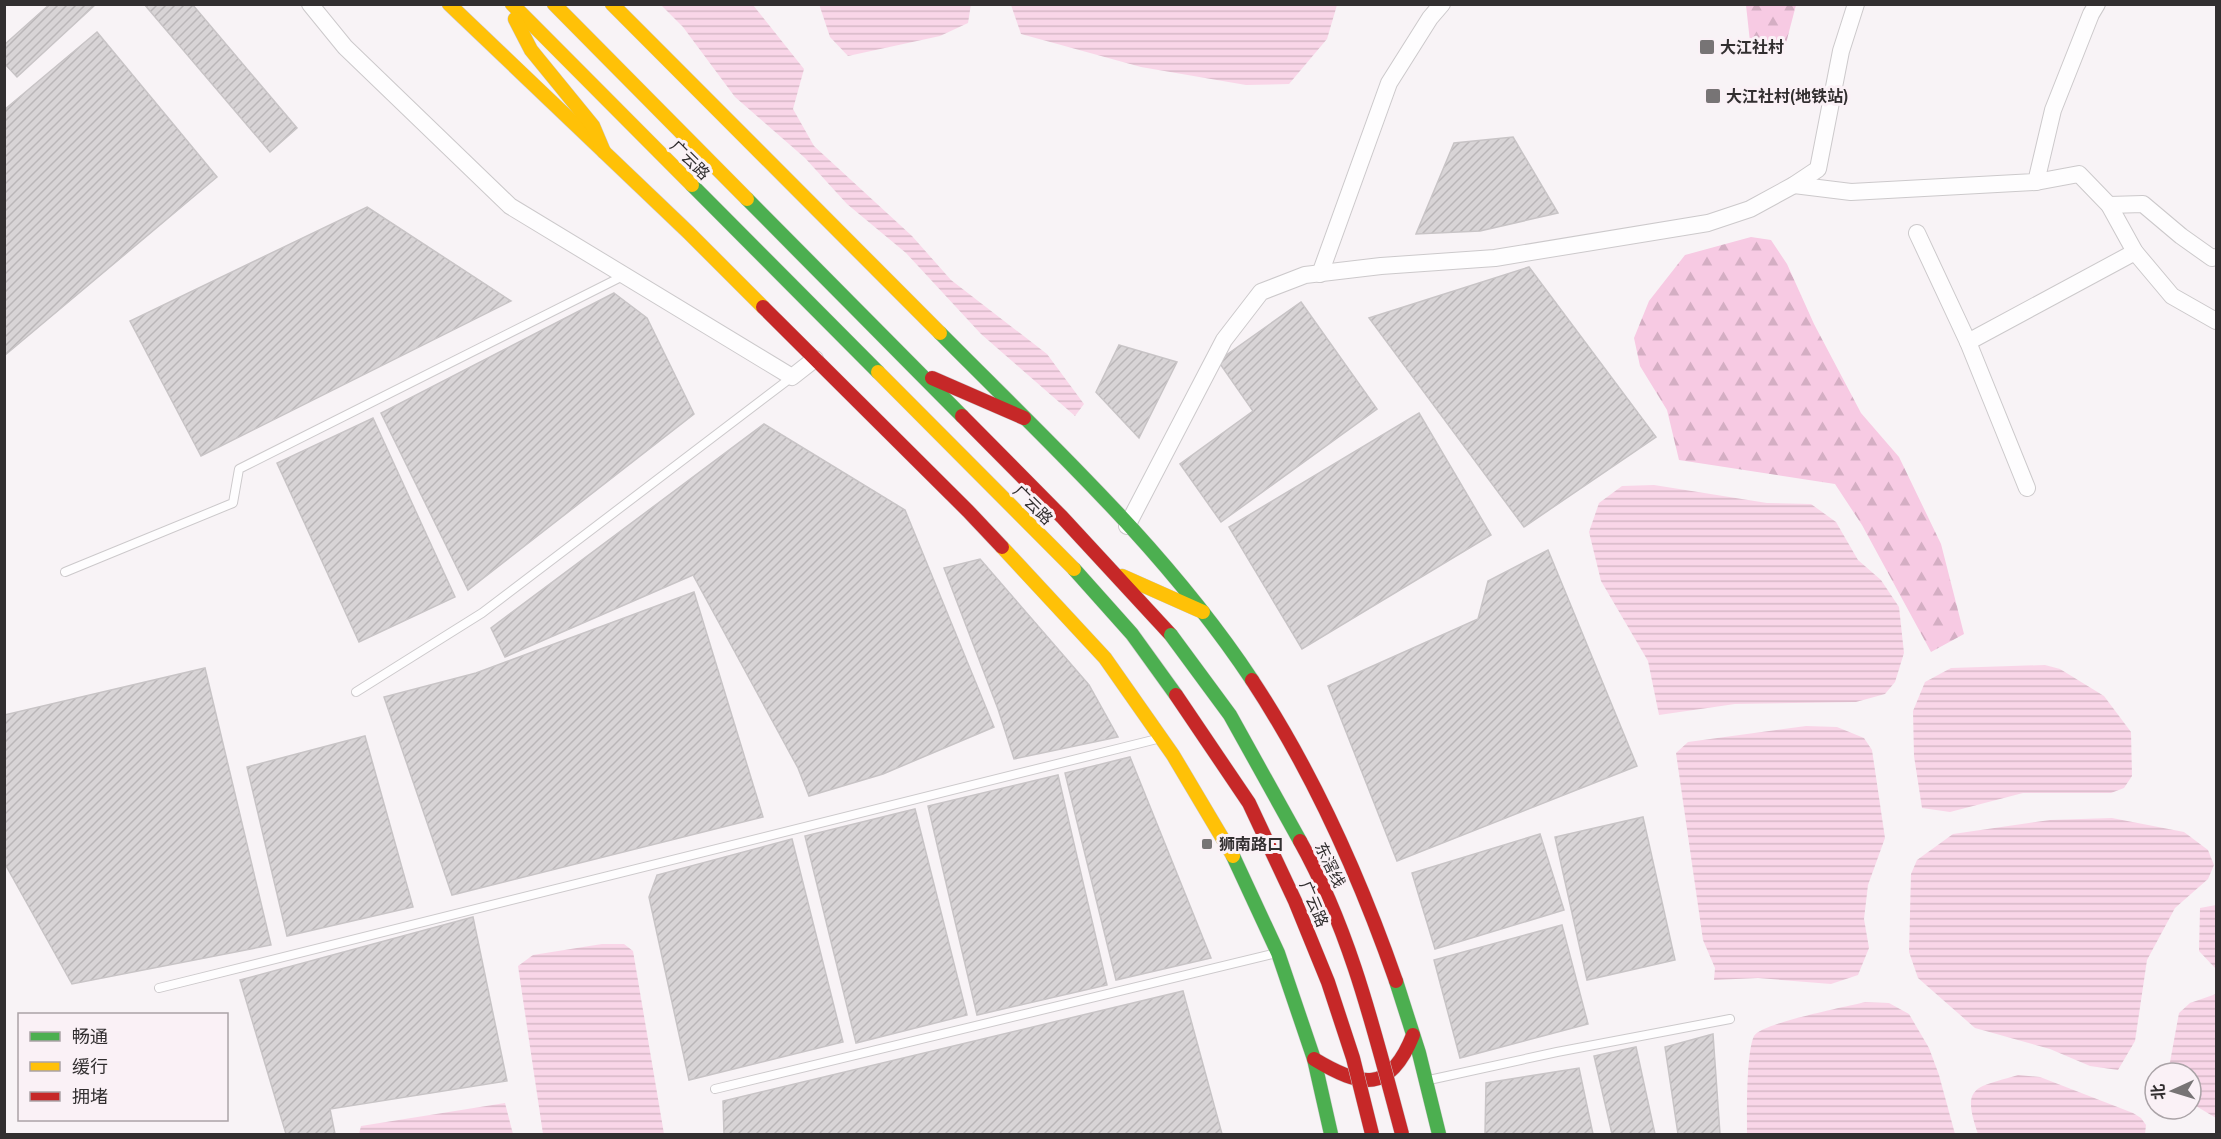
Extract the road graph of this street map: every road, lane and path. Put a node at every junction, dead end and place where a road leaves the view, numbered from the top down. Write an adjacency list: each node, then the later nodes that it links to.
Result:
1 (310, 4): 17 (street)
2 (448, 4): 9 (main road)
3 (510, 4): 9 (main road); 40 (main road, 广云路, bridge)
4 (554, 4): 21 (main road, 广云路)
5 (612, 4): 23 (main road)
6 (1442, 4): 16 (street)
7 (1856, 4): 11 (street)
8 (2097, 4): 10 (street)
9 (604, 152): 20 (main road)
10 (2036, 182): 11 (street); 12 (street)
11 (1794, 185): 16 (street)
12 (2109, 205): 14 (street); 15 (street)
13 (1917, 233): 19 (street)
14 (2135, 252): 18 (street); 19 (street)
15 (2217, 257)
16 (1320, 274): 25 (street)
17 (624, 275): 22 (street); 26 (lane)
18 (2217, 321)
19 (1968, 342): 24 (street)
20 (815, 359): 22 (street); 31 (main road)
21 (918, 372): 23 (main road); 27 (main road, 广云路)
22 (792, 377): 30 (lane)
23 (1024, 418): 25 (main road)
24 (2027, 488)
25 (1127, 526): 28 (main road)
26 (64, 572)
27 (1112, 572): 28 (main road); 29 (main road, 广云路)
28 (1203, 612): 35 (main road)
29 (1171, 636): 41 (main road, 东滘线, bridge)
30 (356, 693)
31 (1161, 738): 32 (main road); 33 (lane)
32 (1278, 952): 36 (main road); 38 (lane)
33 (159, 988)
34 (1730, 1019): 37 (lane)
35 (1413, 1035): 36 (main road); 37 (main road)
36 (1314, 1059): 39 (main road)
37 (1426, 1081): 42 (main road)
38 (715, 1089)
39 (1331, 1134)
40 (1372, 1134)
41 (1402, 1134)
42 (1439, 1134)

